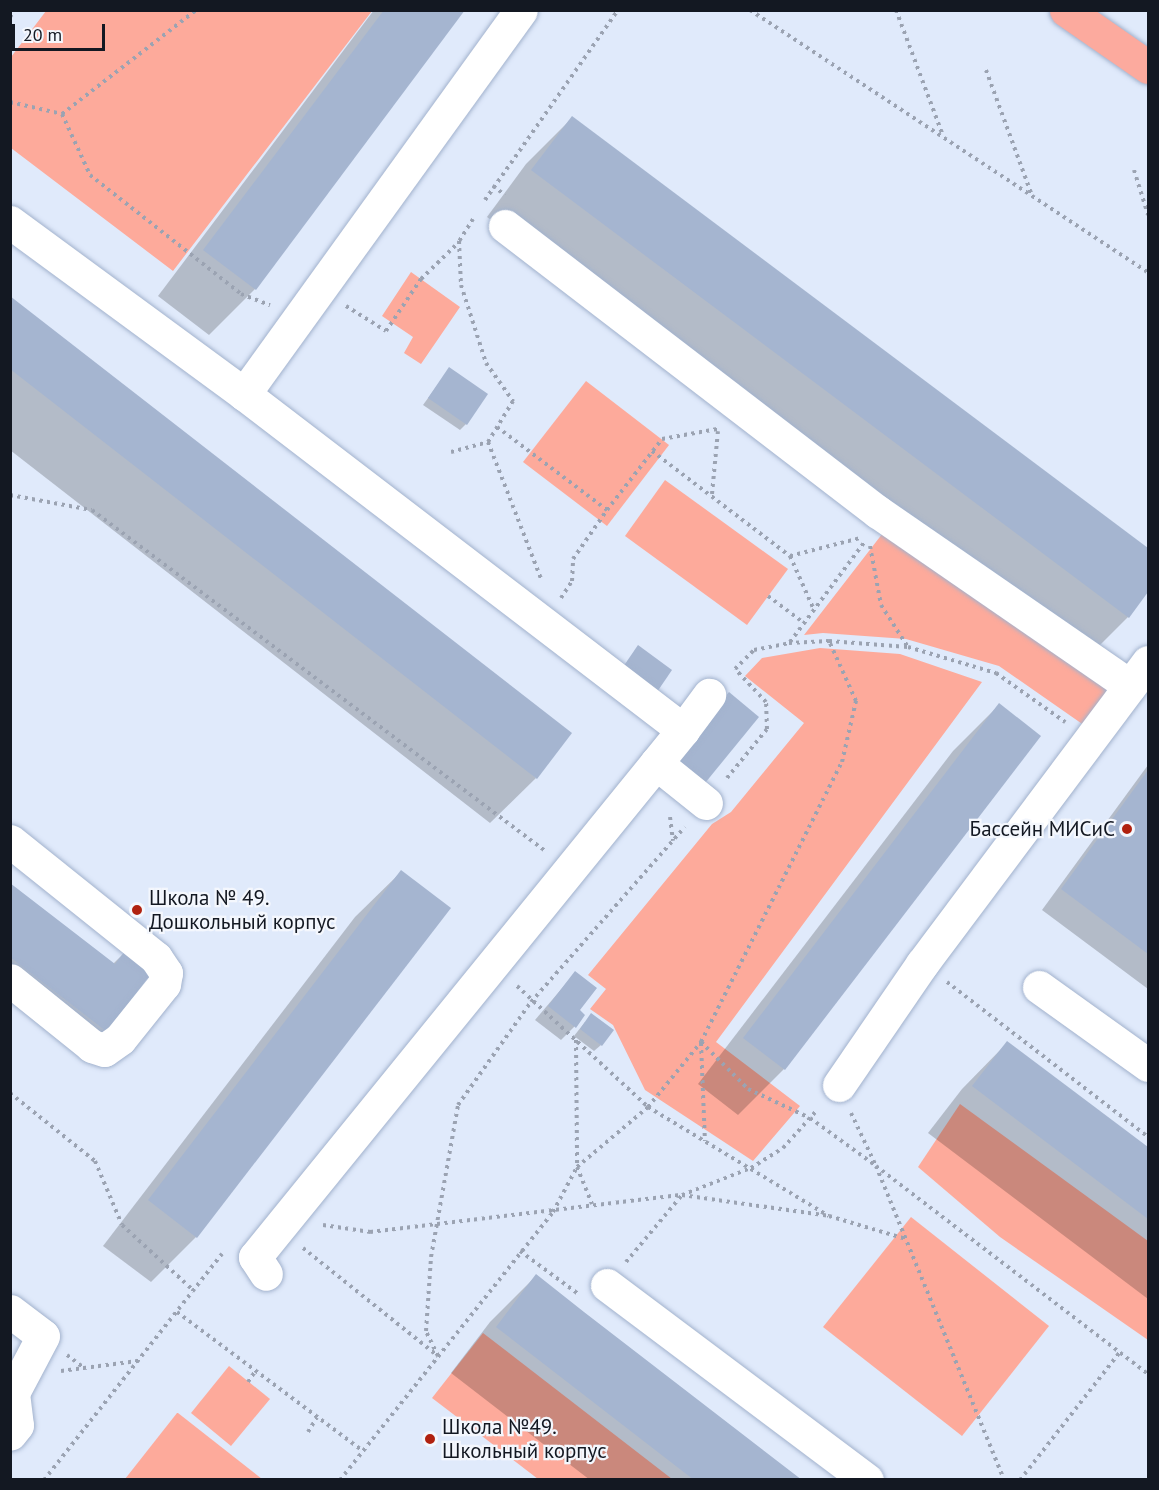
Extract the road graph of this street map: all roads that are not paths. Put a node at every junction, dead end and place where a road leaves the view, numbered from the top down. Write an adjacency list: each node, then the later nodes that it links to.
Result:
1 (521, 10): 6 (lane)
2 (1066, 10): 3 (main road)
3 (1149, 67)
4 (488, 215): 7 (lane)
5 (10, 222): 6 (lane)
6 (244, 394): 9 (lane)
7 (1139, 674): 16 (lane)
8 (709, 695): 9 (lane)
9 (683, 730): 10 (lane)
10 (656, 764): 11 (lane); 17 (lane)
11 (706, 803)
12 (10, 841): 13 (lane)
13 (10, 980)
14 (1039, 987): 15 (lane)
15 (1149, 1065)
16 (839, 1085)
17 (266, 1274)
18 (607, 1285): 21 (lane)
19 (10, 1311): 20 (lane)
20 (10, 1434)
21 (867, 1479)

